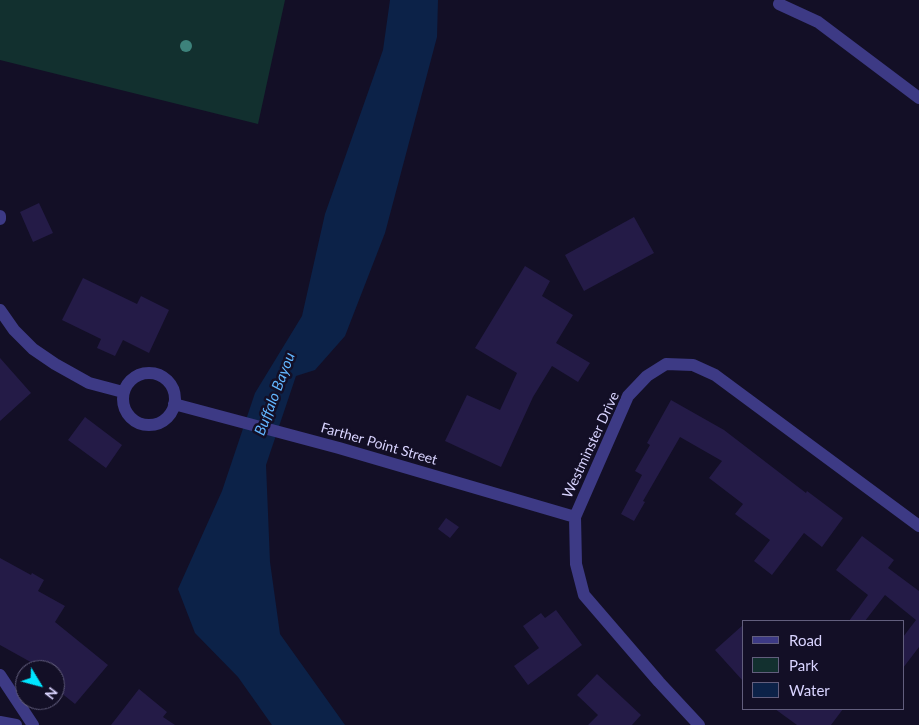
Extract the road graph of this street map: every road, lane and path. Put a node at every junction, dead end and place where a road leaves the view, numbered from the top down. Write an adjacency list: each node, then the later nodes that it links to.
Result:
1 (779, 4): 2 (street)
2 (919, 98)
3 (0, 310): 4 (street)
4 (123, 392): 5 (street); 5 (street)
5 (174, 404): 6 (street, Farther Point Street)
6 (575, 517): 7 (street, Westminster Drive); 12 (street, Westminster Drive)
7 (919, 526)
8 (0, 674): 11 (street)
9 (0, 722): 10 (street)
10 (16, 725)
11 (34, 725)
12 (698, 725)

